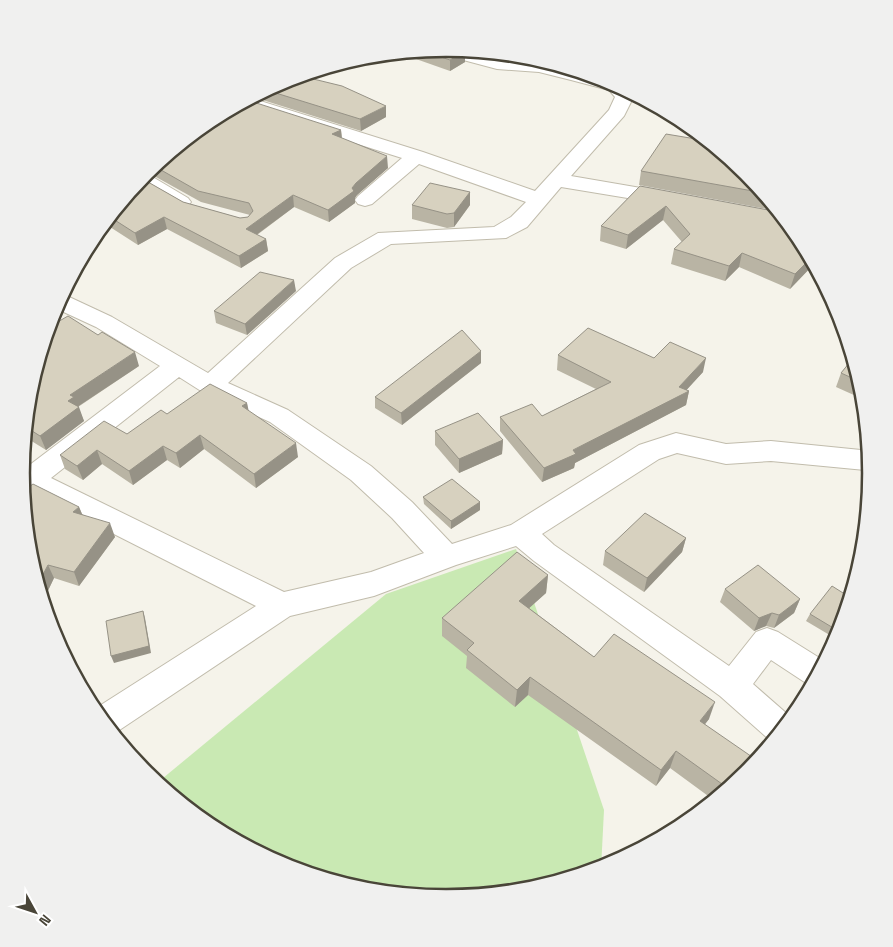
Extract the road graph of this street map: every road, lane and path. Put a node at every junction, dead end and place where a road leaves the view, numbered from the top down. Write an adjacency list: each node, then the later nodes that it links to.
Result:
1 (476, 58): 2 (street)
2 (521, 64)
3 (624, 97): 6 (street)
4 (253, 105): 5 (street)
5 (416, 156): 8 (street); 9 (street)
6 (556, 180): 8 (street); 10 (street)
7 (149, 182): 11 (street)
8 (538, 199): 14 (street)
9 (365, 200)
10 (688, 202)
11 (201, 211)
12 (66, 304): 13 (street)
13 (178, 366): 14 (street); 16 (street)
14 (210, 385): 19 (street)
15 (862, 460): 18 (street)
16 (30, 475)
17 (30, 482): 20 (street)
18 (522, 533): 19 (street); 22 (street)
19 (446, 557): 20 (street)
20 (282, 605): 23 (street)
21 (813, 671): 22 (street)
22 (732, 686): 24 (street)
23 (109, 718)
24 (778, 726)

